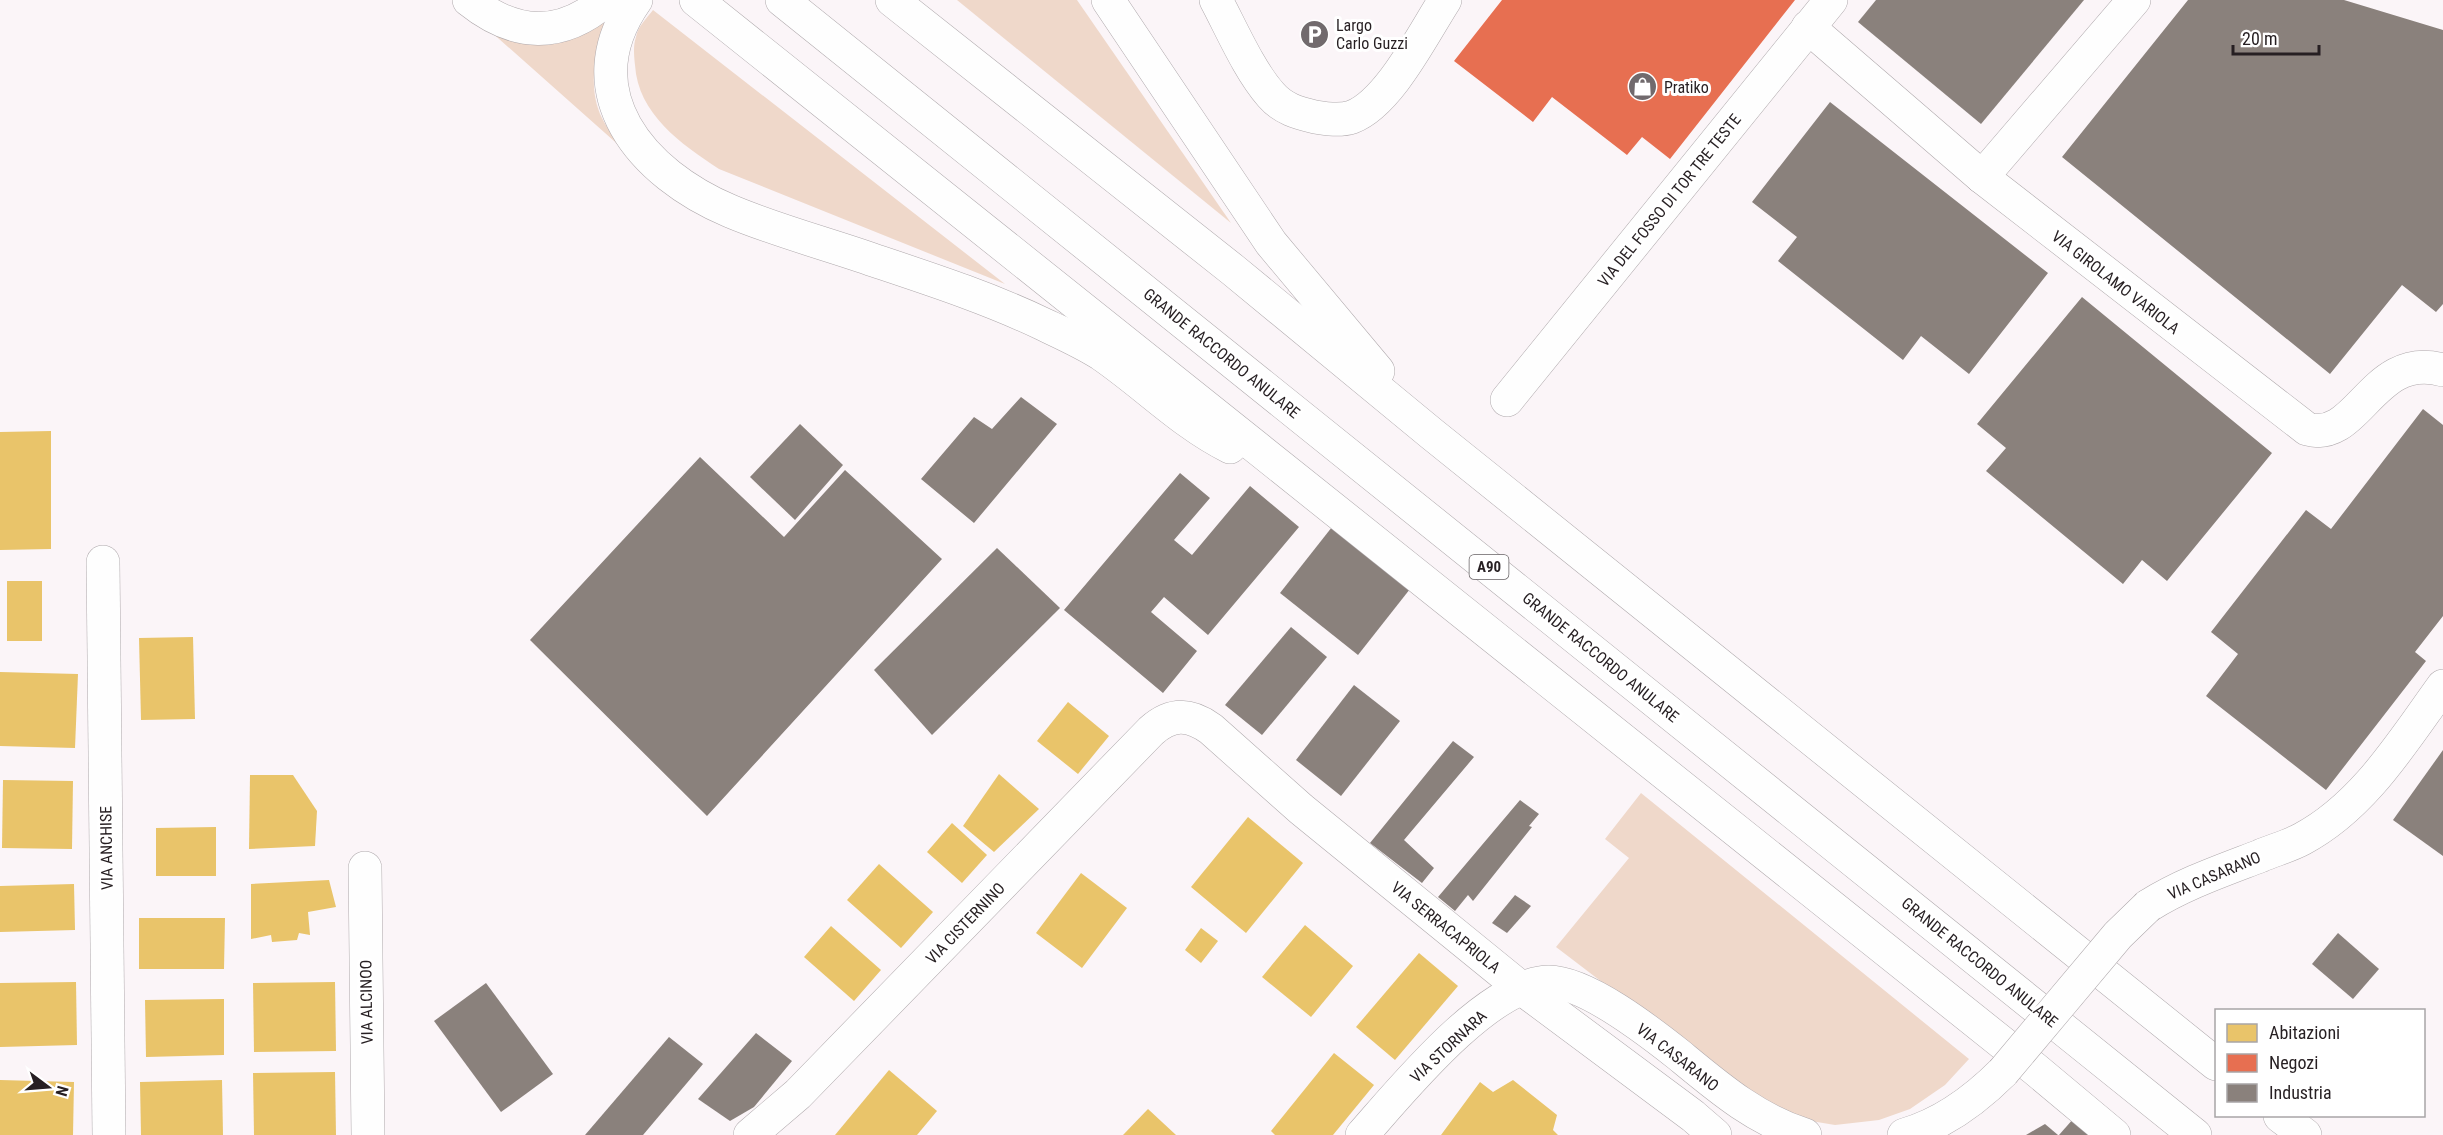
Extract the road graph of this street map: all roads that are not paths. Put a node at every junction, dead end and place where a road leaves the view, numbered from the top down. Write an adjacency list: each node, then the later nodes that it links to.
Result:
1 (469, 0): 2 (main road)
2 (606, 0)
3 (636, 0): 17 (main road)
4 (696, 0): 17 (main road)
5 (782, 0): 33 (main road, GRANDE RACCORDO ANULARE / A90)
6 (892, 0): 16 (main road)
7 (1108, 0): 16 (main road)
8 (1216, 0): 9 (main road)
9 (1445, 0)
10 (1831, 0): 12 (main road, VIA DEL FOSSO DI TOR TRE TESTE)
11 (2134, 0): 13 (main road)
12 (1808, 27): 13 (main road, VIA GIROLAMO VARIOLA); 15 (main road, VIA DEL FOSSO DI TOR TRE TESTE)
13 (1982, 177): 14 (main road, VIA GIROLAMO VARIOLA)
14 (2443, 370)
15 (1507, 400)
16 (1432, 434): 23 (main road)
17 (1300, 483): 32 (main road)
18 (103, 562): 26 (main road, VIA ANCHISE)
19 (2443, 686): 31 (main road, VIA CASARANO, bridge)
20 (1182, 716): 22 (main road, VIA SERRACAPRIOLA); 25 (main road, VIA CISTERNINO)
21 (365, 868): 27 (main road, VIA ALCINOO)
22 (1536, 985): 28 (main road, VIA STORNARA); 29 (main road, VIA SERRACAPRIOLA); 30 (main road, VIA CASARANO)
23 (2215, 1062)
24 (2281, 1117): 34 (main road)
25 (757, 1133)
26 (109, 1135)
27 (368, 1135)
28 (1362, 1135)
29 (1715, 1135)
30 (1805, 1135)
31 (1904, 1135)
32 (2114, 1135)
33 (2195, 1135)
34 (2305, 1135)

